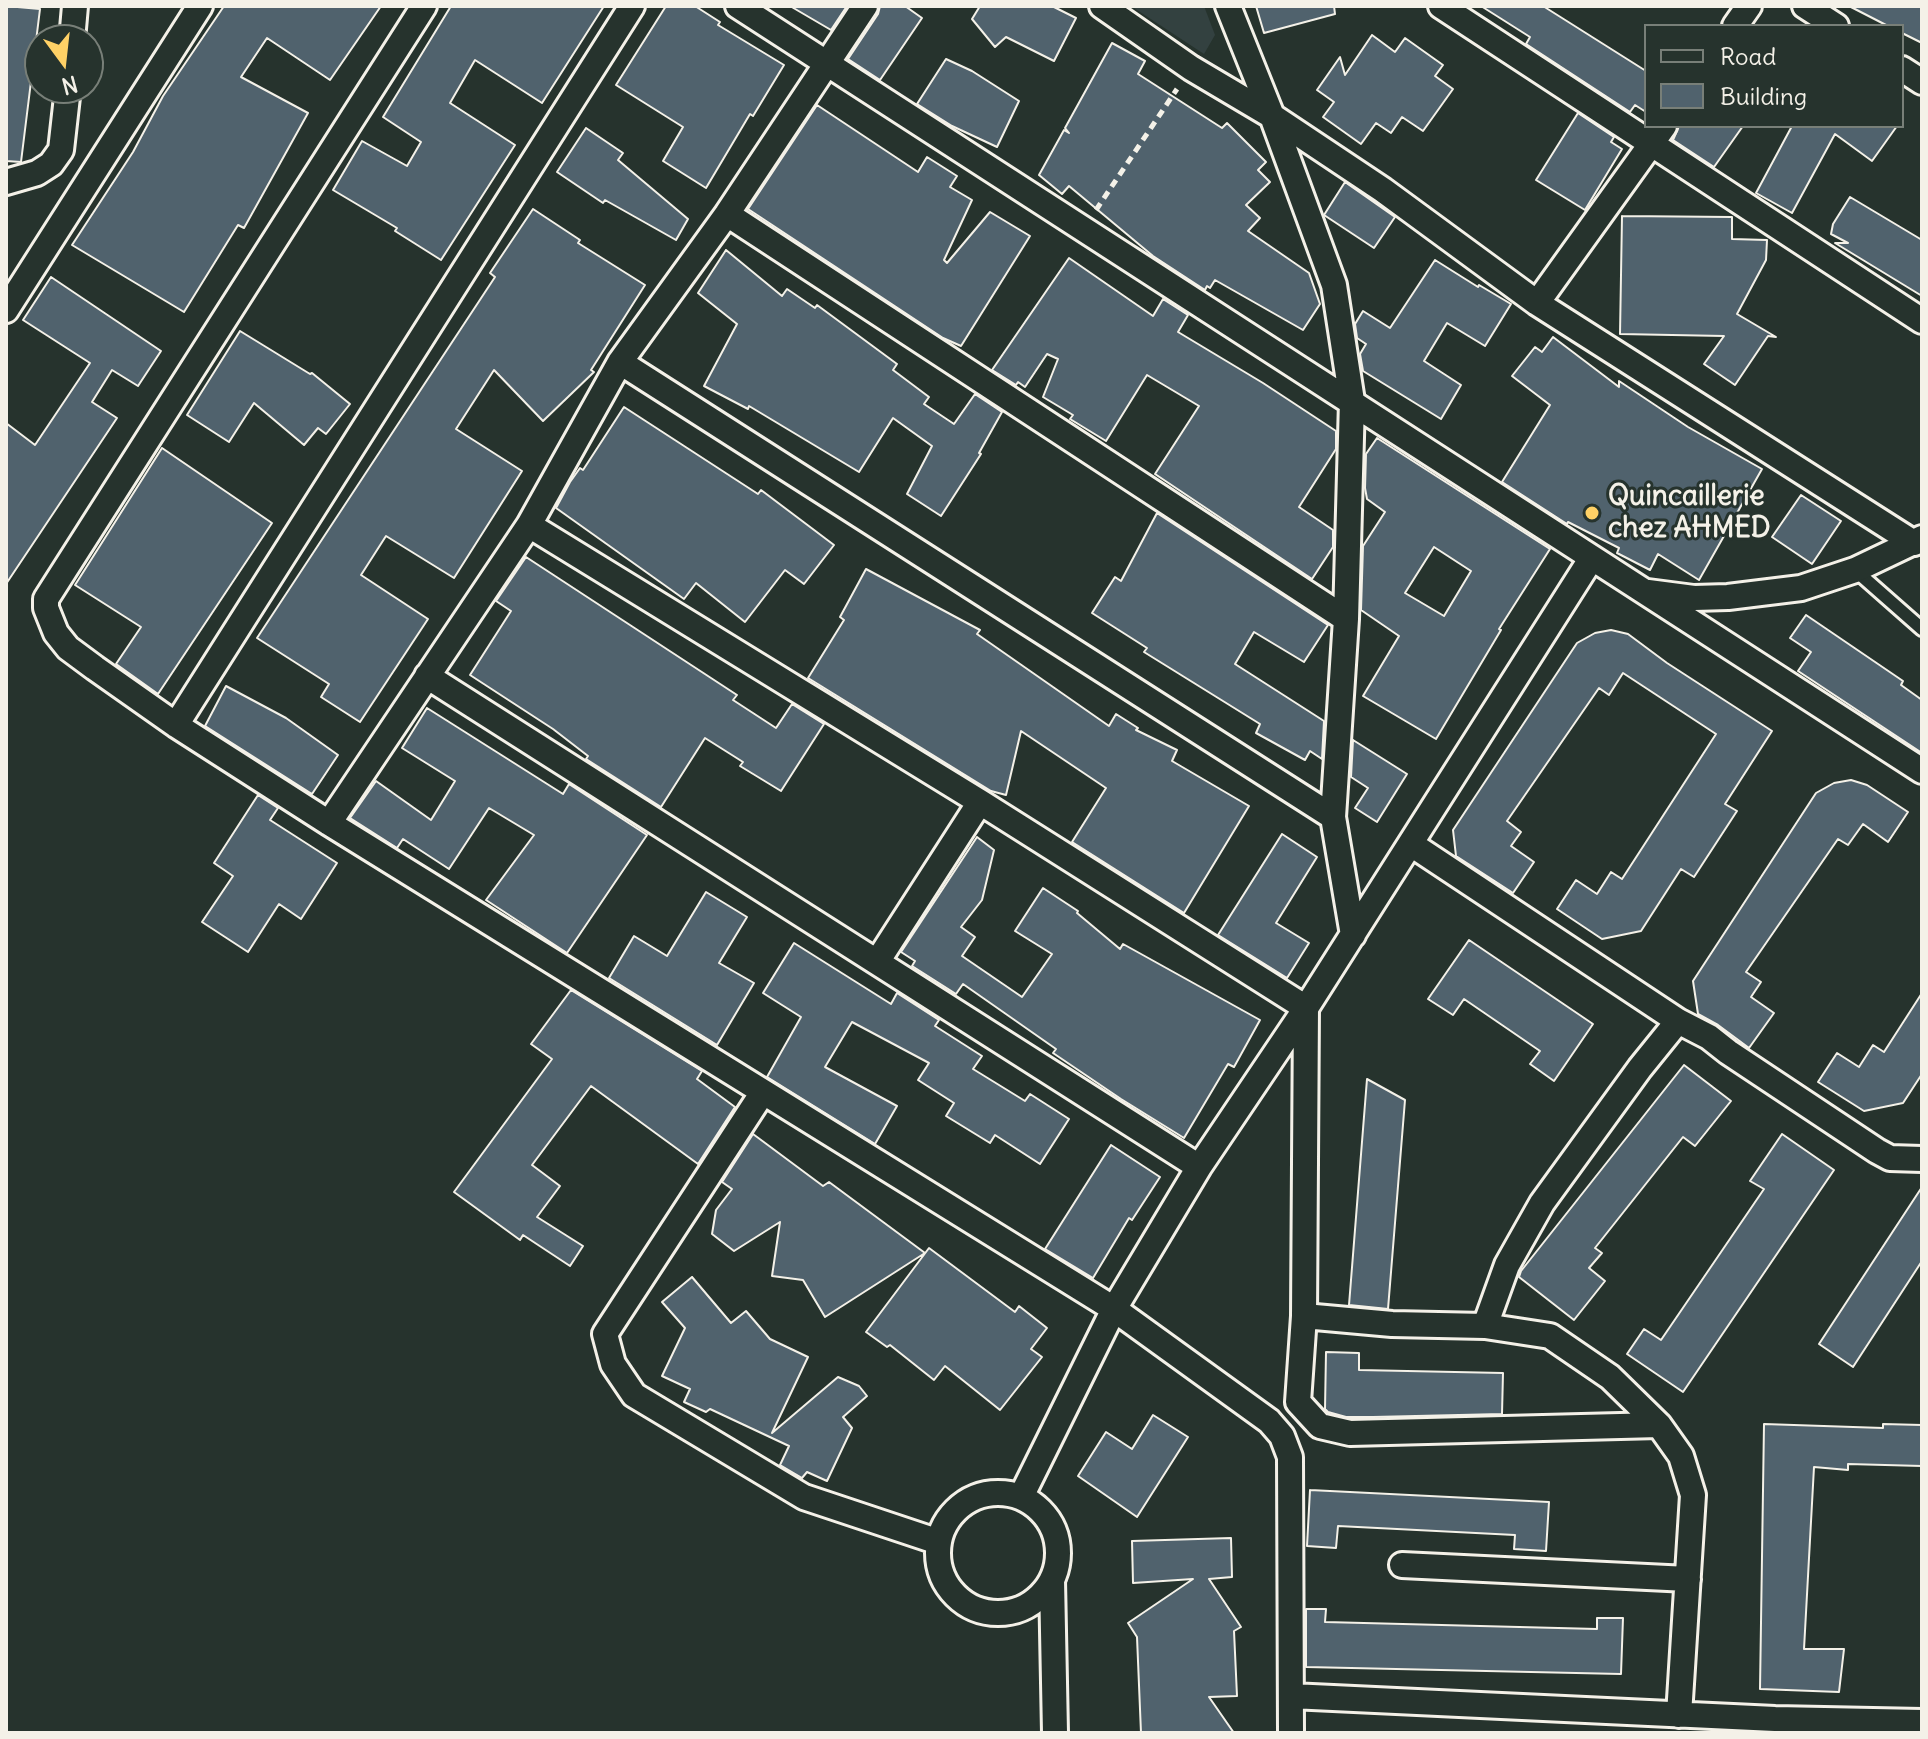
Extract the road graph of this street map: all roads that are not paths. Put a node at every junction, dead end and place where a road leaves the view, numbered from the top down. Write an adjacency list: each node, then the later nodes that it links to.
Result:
1 (200, 6): 23 (street)
2 (424, 6): 35 (street)
3 (632, 6): 35 (street)
4 (738, 6): 13 (street)
5 (865, 6): 13 (street)
6 (1102, 6): 17 (street)
7 (1228, 6): 17 (street)
8 (1441, 6): 18 (street)
9 (1749, 6): 11 (street)
10 (1805, 6): 12 (street)
11 (1736, 24)
12 (1833, 24)
13 (826, 63): 21 (street); 26 (street)
14 (1904, 70): 15 (street)
15 (1922, 82)
16 (66, 104): 20 (street)
17 (1272, 116): 22 (street); 26 (street)
18 (1644, 127)
19 (1658, 135): 22 (street); 24 (street)
20 (6, 182)
21 (727, 214): 25 (street); 32 (street)
22 (1537, 303): 28 (street)
23 (6, 310)
24 (1922, 321)
25 (620, 362): 27 (street); 38 (street)
26 (1352, 401): 29 (street); 32 (street)
27 (529, 525): 34 (street); 37 (street)
28 (1918, 541): 30 (street)
29 (1591, 559): 31 (street); 40 (street)
30 (1855, 570): 31 (street); 33 (lane)
31 (1641, 591): 36 (street)
32 (1346, 619): 38 (street)
33 (1922, 629)
34 (427, 676): 39 (street); 42 (street)
35 (176, 725): 39 (street)
36 (1922, 771)
37 (980, 802): 42 (street); 43 (street)
38 (1333, 817): 41 (street)
39 (329, 823): 45 (street)
40 (1411, 844): 41 (street); 44 (street)
41 (1353, 935): 43 (street)
42 (877, 962): 47 (street)
43 (1306, 1008): 47 (street); 49 (street)
44 (1678, 1021): 46 (street); 50 (street)
45 (763, 1092): 48 (street); 53 (street)
46 (1922, 1159)
47 (1199, 1167): 48 (street)
48 (1114, 1309): 52 (street); 57 (street)
49 (1304, 1316): 50 (street); 51 (street)
50 (1485, 1326): 51 (street)
51 (1659, 1425): 55 (street)
52 (1021, 1497): 53 (street); 56 (street)
53 (939, 1542): 56 (street)
54 (1402, 1565): 55 (street)
55 (1688, 1579): 58 (street)
56 (1052, 1580): 60 (street)
57 (1291, 1696): 58 (street); 61 (street)
58 (1679, 1715): 59 (street)
59 (1922, 1722)
60 (1055, 1733)
61 (1291, 1733)

